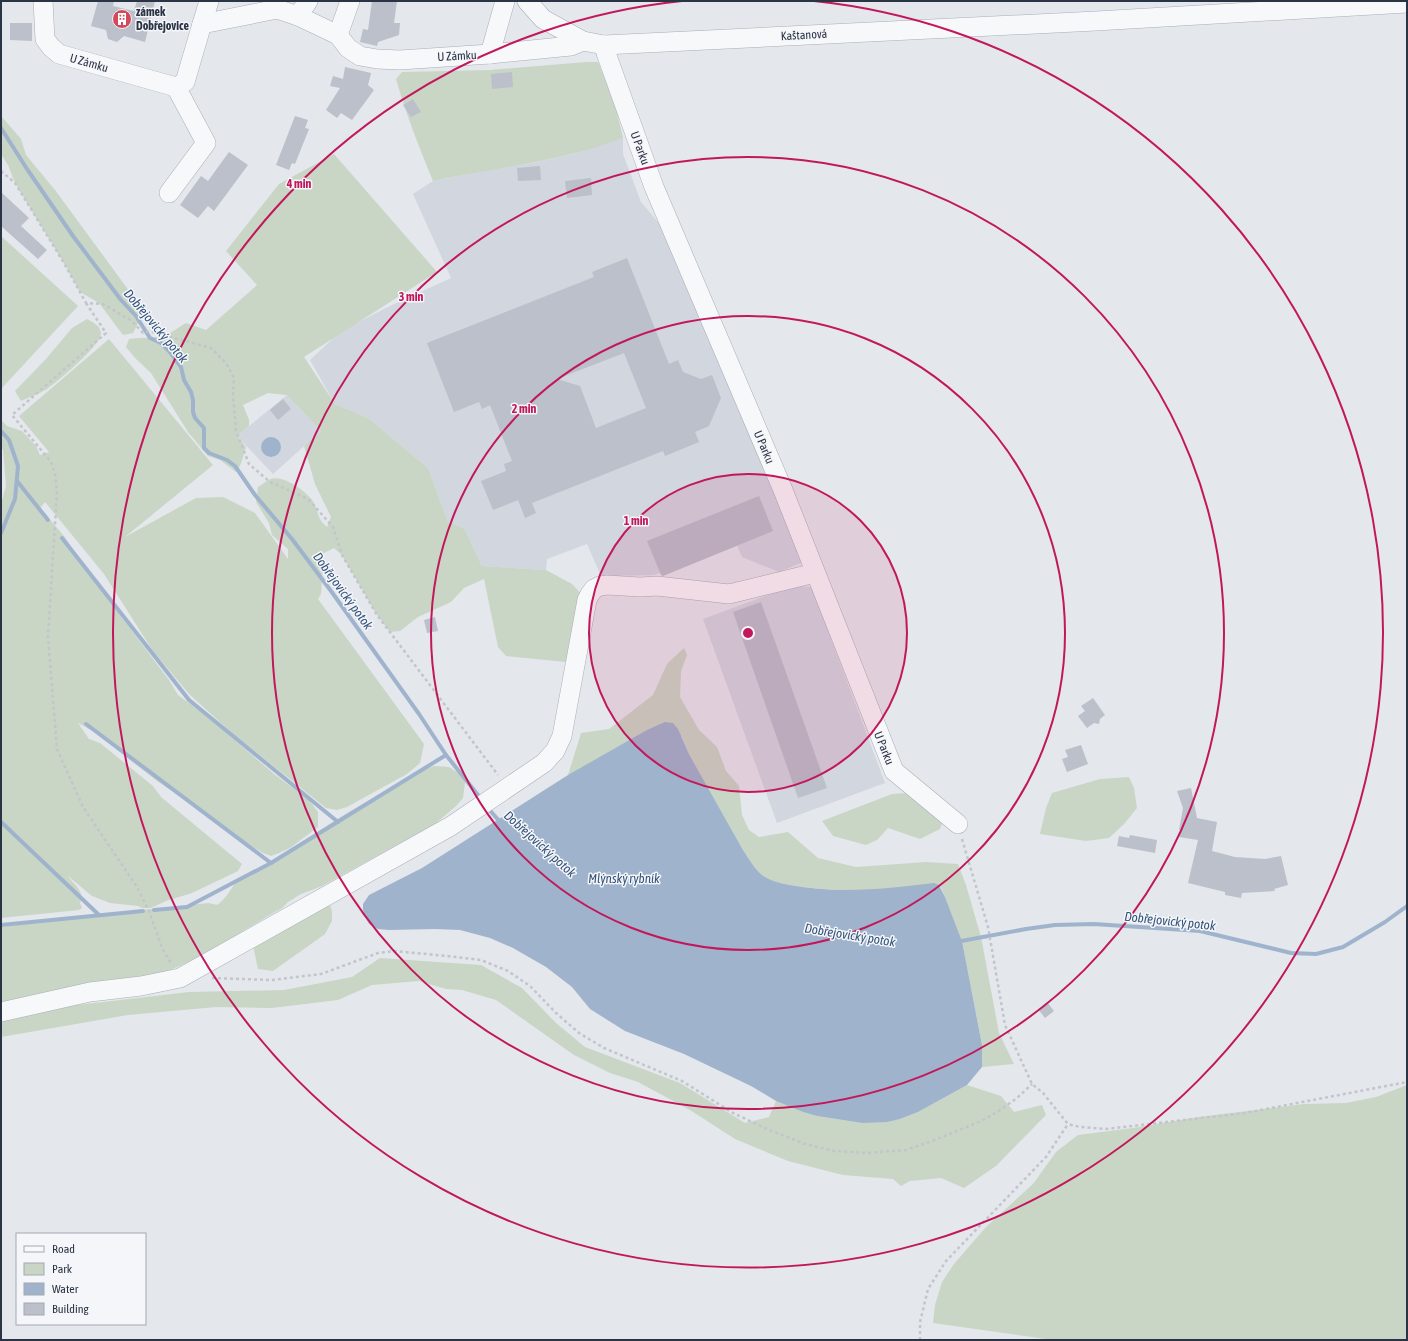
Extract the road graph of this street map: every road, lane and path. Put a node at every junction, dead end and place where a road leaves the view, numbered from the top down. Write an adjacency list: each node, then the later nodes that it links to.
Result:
1 (43, 1): 14 (street, U Zámku)
2 (208, 1): 9 (street)
3 (350, 1): 10 (street)
4 (505, 1): 13 (street)
5 (526, 1): 11 (street, Kaštanová)
6 (1407, 3): 12 (street, Kaštanová)
7 (259, 7): 8 (street, U Zámku); 9 (street, U Zámku)
8 (303, 8): 10 (street, U Zámku)
9 (202, 24): 14 (street)
10 (338, 35): 13 (street, U Zámku)
11 (583, 41): 12 (street, Kaštanová); 13 (street, U Zámku)
12 (604, 45): 18 (street, U Parku)
13 (490, 54)
14 (176, 88): 16 (street)
15 (1, 171): 17 (path)
16 (170, 193)
17 (86, 303): 19 (path); 21 (path)
18 (815, 573): 19 (street); 20 (street, U Parku)
19 (501, 792): 21 (street)
20 (958, 824): 25 (path)
21 (180, 978): 23 (street)
22 (210, 978): 25 (path)
23 (1, 1012)
24 (1407, 1082): 26 (path)
25 (1032, 1084): 26 (path)
26 (1068, 1124): 27 (path)
27 (920, 1340)

